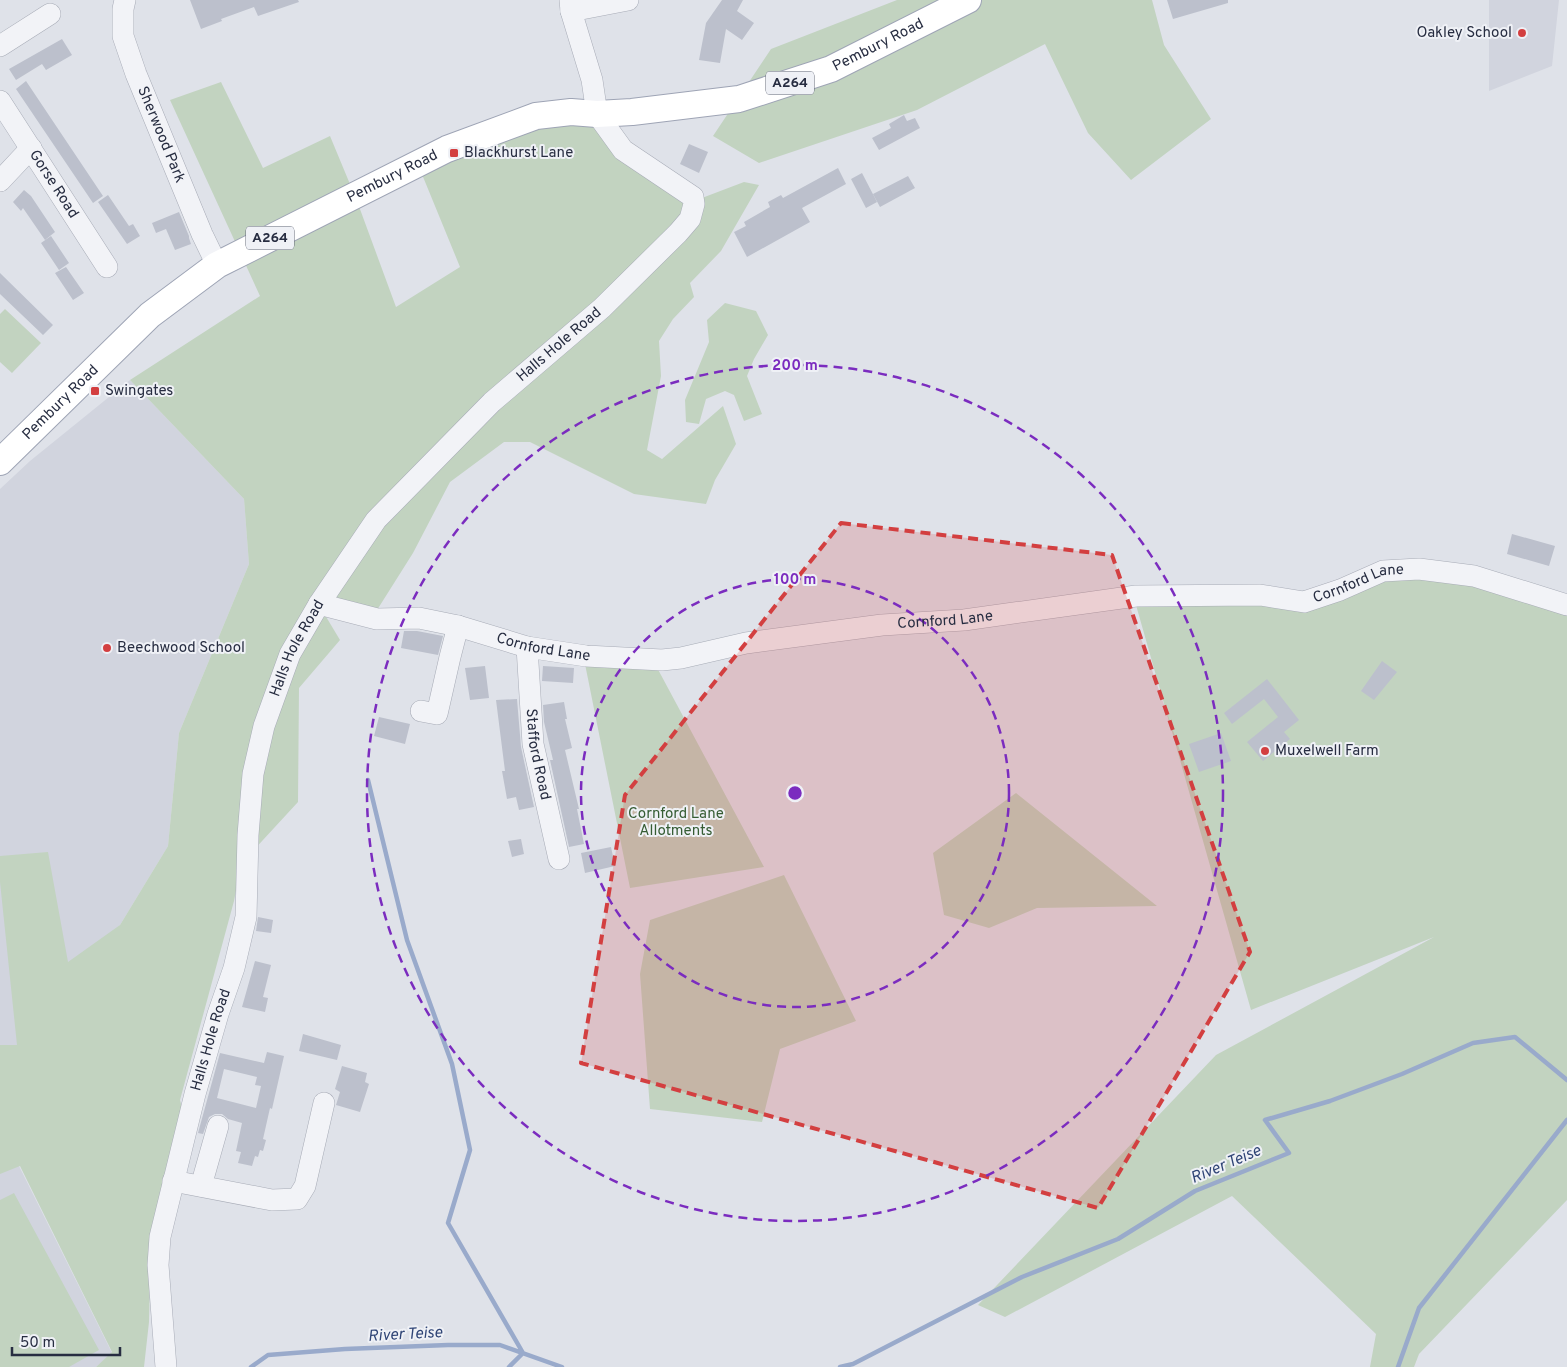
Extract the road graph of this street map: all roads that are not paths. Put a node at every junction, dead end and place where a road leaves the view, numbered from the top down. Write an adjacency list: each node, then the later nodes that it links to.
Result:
1 (125, 0): 11 (street, Sherwood Park)
2 (628, 0): 4 (street)
3 (968, 0): 8 (main road, Pembury Road / A264)
4 (570, 6): 8 (street)
5 (50, 14): 6 (street)
6 (0, 46)
7 (0, 101): 9 (street, Gorse Road)
8 (597, 114): 11 (main road, Pembury Road / A264); 14 (street, Halls Hole Road)
9 (31, 148): 10 (street); 12 (street, Gorse Road)
10 (0, 181)
11 (217, 265): 13 (main road, Pembury Road / A264)
12 (107, 268)
13 (0, 462)
14 (319, 604): 16 (street, Cornford Lane); 22 (street, Halls Hole Road)
15 (1567, 605): 17 (street, Cornford Lane)
16 (458, 626): 17 (street, Cornford Lane); 18 (street)
17 (527, 648): 19 (street, Stafford Road)
18 (421, 711)
19 (559, 859)
20 (324, 1103): 23 (street)
21 (218, 1126): 23 (street)
22 (173, 1181): 23 (street); 24 (street, Halls Hole Road)
23 (201, 1186)
24 (166, 1367)

